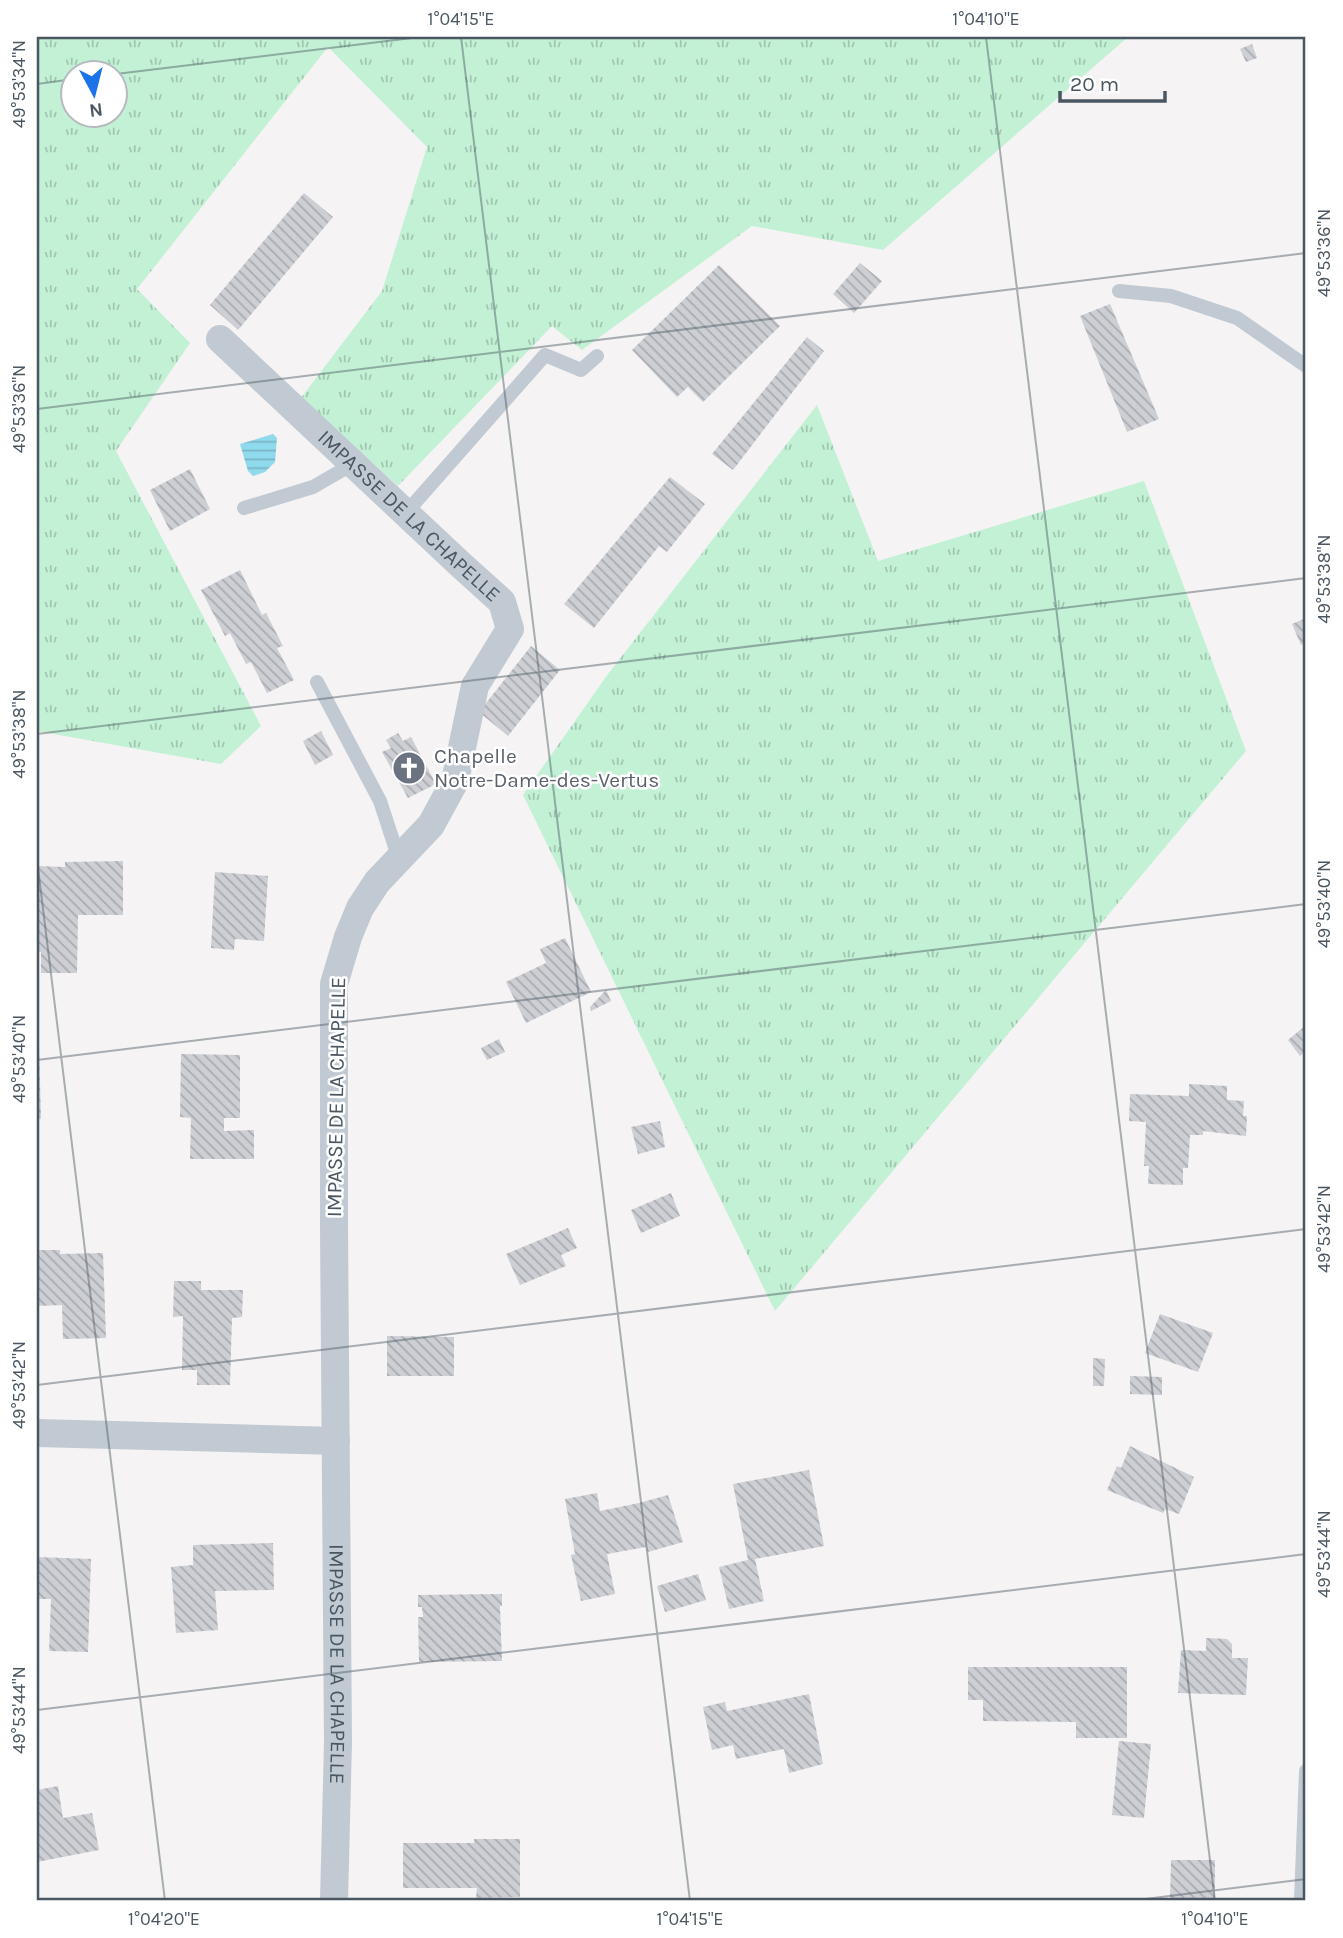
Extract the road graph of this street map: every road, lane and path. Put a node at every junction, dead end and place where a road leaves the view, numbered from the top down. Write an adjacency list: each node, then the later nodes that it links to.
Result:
1 (1119, 291): 4 (lane)
2 (220, 339): 5 (street, IMPASSE DE LA CHAPELLE)
3 (597, 356): 7 (lane)
4 (1306, 366)
5 (353, 464): 6 (lane); 7 (street, IMPASSE DE LA CHAPELLE)
6 (244, 508)
7 (405, 514): 9 (street, IMPASSE DE LA CHAPELLE)
8 (317, 682): 9 (lane)
9 (399, 859): 11 (street, IMPASSE DE LA CHAPELLE)
10 (37, 1433): 11 (street)
11 (336, 1441): 13 (street, IMPASSE DE LA CHAPELLE)
12 (1306, 1771): 14 (lane)
13 (334, 1901)
14 (1301, 1901)

